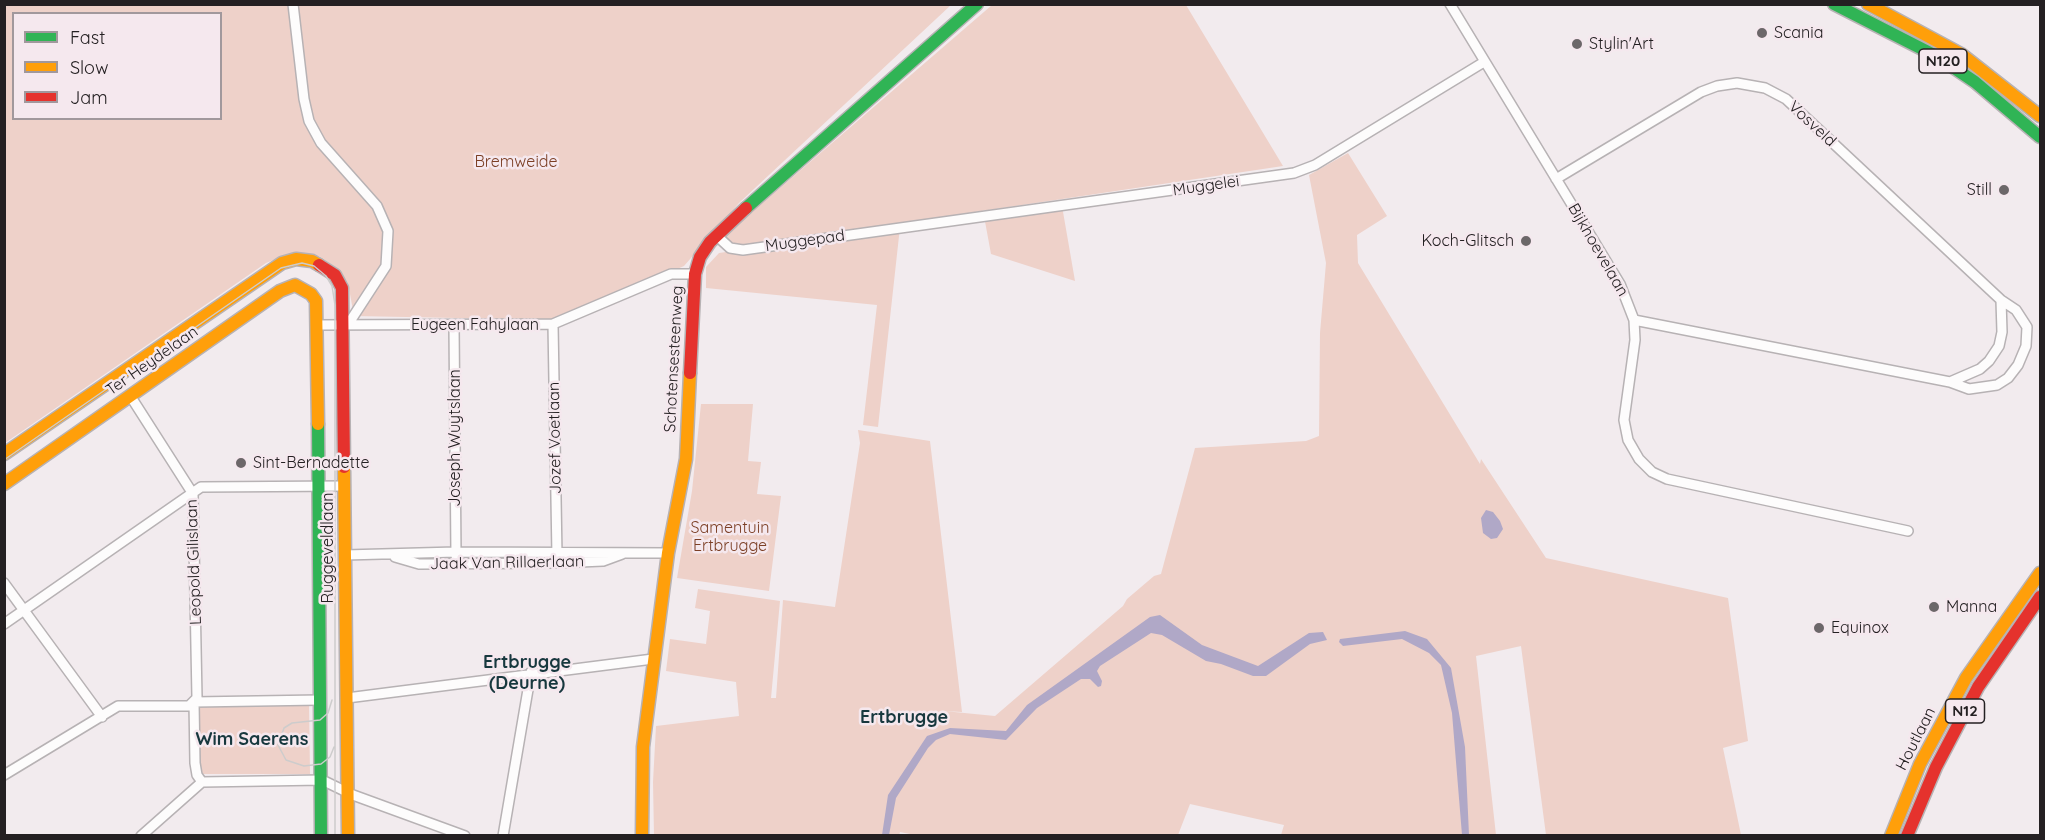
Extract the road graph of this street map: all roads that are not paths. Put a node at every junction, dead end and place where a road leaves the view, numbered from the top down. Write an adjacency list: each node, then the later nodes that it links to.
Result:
1 (293, 4): 20 (street)
2 (977, 4): 14 (street, Schotensesteenweg)
3 (1450, 4): 8 (street, Bijkhoevelaan)
4 (1834, 4): 7 (street, N120)
5 (1868, 4): 6 (street, N120)
6 (1918, 29): 7 (street); 9 (street, N120)
7 (1911, 42): 10 (street, N120)
8 (1484, 62): 12 (street, Bijkhoevelaan); 13 (street, Muggelei)
9 (2040, 114): 10 (street)
10 (2028, 125): 11 (street, N120)
11 (2040, 137)
12 (1556, 179): 17 (street, Vosveld); 19 (street, Bijkhoevelaan)
13 (900, 227): 14 (street, Muggepad)
14 (717, 235): 16 (street, Schotensesteenweg)
15 (326, 268): 20 (street, Ruggeveldlaan); 26 (street, Ter Heydelaan)
16 (695, 274): 22 (street, Eugeen Fahylaan); 35 (street, Schotensesteenweg)
17 (2001, 300): 24 (street); 24 (street, Vosveld)
18 (316, 305): 23 (street, Ruggeveldlaan); 25 (street, Ter Heydelaan)
19 (1634, 320): 24 (street, Vosveld); 31 (street, Bijkhoevelaan)
20 (347, 324): 21 (street, Eugeen Fahylaan); 23 (street, Eugeen Fahylaan); 29 (street, Ruggeveldlaan)
21 (454, 324): 22 (street, Eugeen Fahylaan); 33 (street, Joseph Wuytslaan)
22 (553, 324): 32 (street, Jozef Voetlaan)
23 (317, 325): 28 (street, Ruggeveldlaan)
24 (1950, 382)
25 (131, 396): 27 (street, Ter Heydelaan); 30 (street, Leopold Gilislaan)
26 (4, 454)
27 (4, 484)
28 (318, 486): 29 (street); 30 (street); 48 (street, Ruggeveldlaan)
29 (345, 486): 37 (street, Ruggeveldlaan)
30 (193, 494): 43 (street); 49 (street, Leopold Gilislaan)
31 (1908, 531)
32 (557, 551): 33 (street, Jaak Van Rillaerlaan); 34 (street, Jaak Van Rillaerlaan); 39 (street, Jozef Voetlaan)
33 (456, 552): 36 (street, Jaak Van Rillaerlaan); 38 (street, Joseph Wuytslaan)
34 (627, 552): 35 (street, Jaak Van Rillaerlaan); 39 (street, Jaak Van Rillaerlaan)
35 (668, 553): 45 (street, Schotensesteenweg)
36 (386, 554): 37 (street, Jaak Van Rillaerlaan); 38 (street, Jaak Van Rillaerlaan)
37 (345, 555): 47 (street, Ruggeveldlaan)
38 (456, 563): 39 (street, Jaak Van Rillaerlaan)
39 (557, 563)
40 (2040, 573): 61 (street, Houtlaan / N12)
41 (4, 583): 43 (street)
42 (2040, 597): 62 (street, Houtlaan / N12)
43 (24, 611): 44 (street); 50 (street)
44 (4, 624)
45 (653, 659): 46 (street); 60 (street, Schotensesteenweg)
46 (531, 672): 47 (street); 59 (street)
47 (348, 698): 54 (street, Ruggeveldlaan)
48 (316, 700): 49 (street); 52 (street, Ruggeveldlaan)
49 (191, 704): 50 (street); 53 (street, Leopold Gilislaan)
50 (102, 717): 51 (street)
51 (4, 776)
52 (321, 780): 53 (street); 54 (street); 56 (street, Ruggeveldlaan)
53 (202, 782): 55 (street)
54 (348, 793): 57 (street, Ruggeveldlaan); 58 (street)
55 (141, 836)
56 (321, 836)
57 (348, 836)
58 (465, 836)
59 (503, 836)
60 (642, 836)
61 (1891, 836)
62 (1907, 836)

